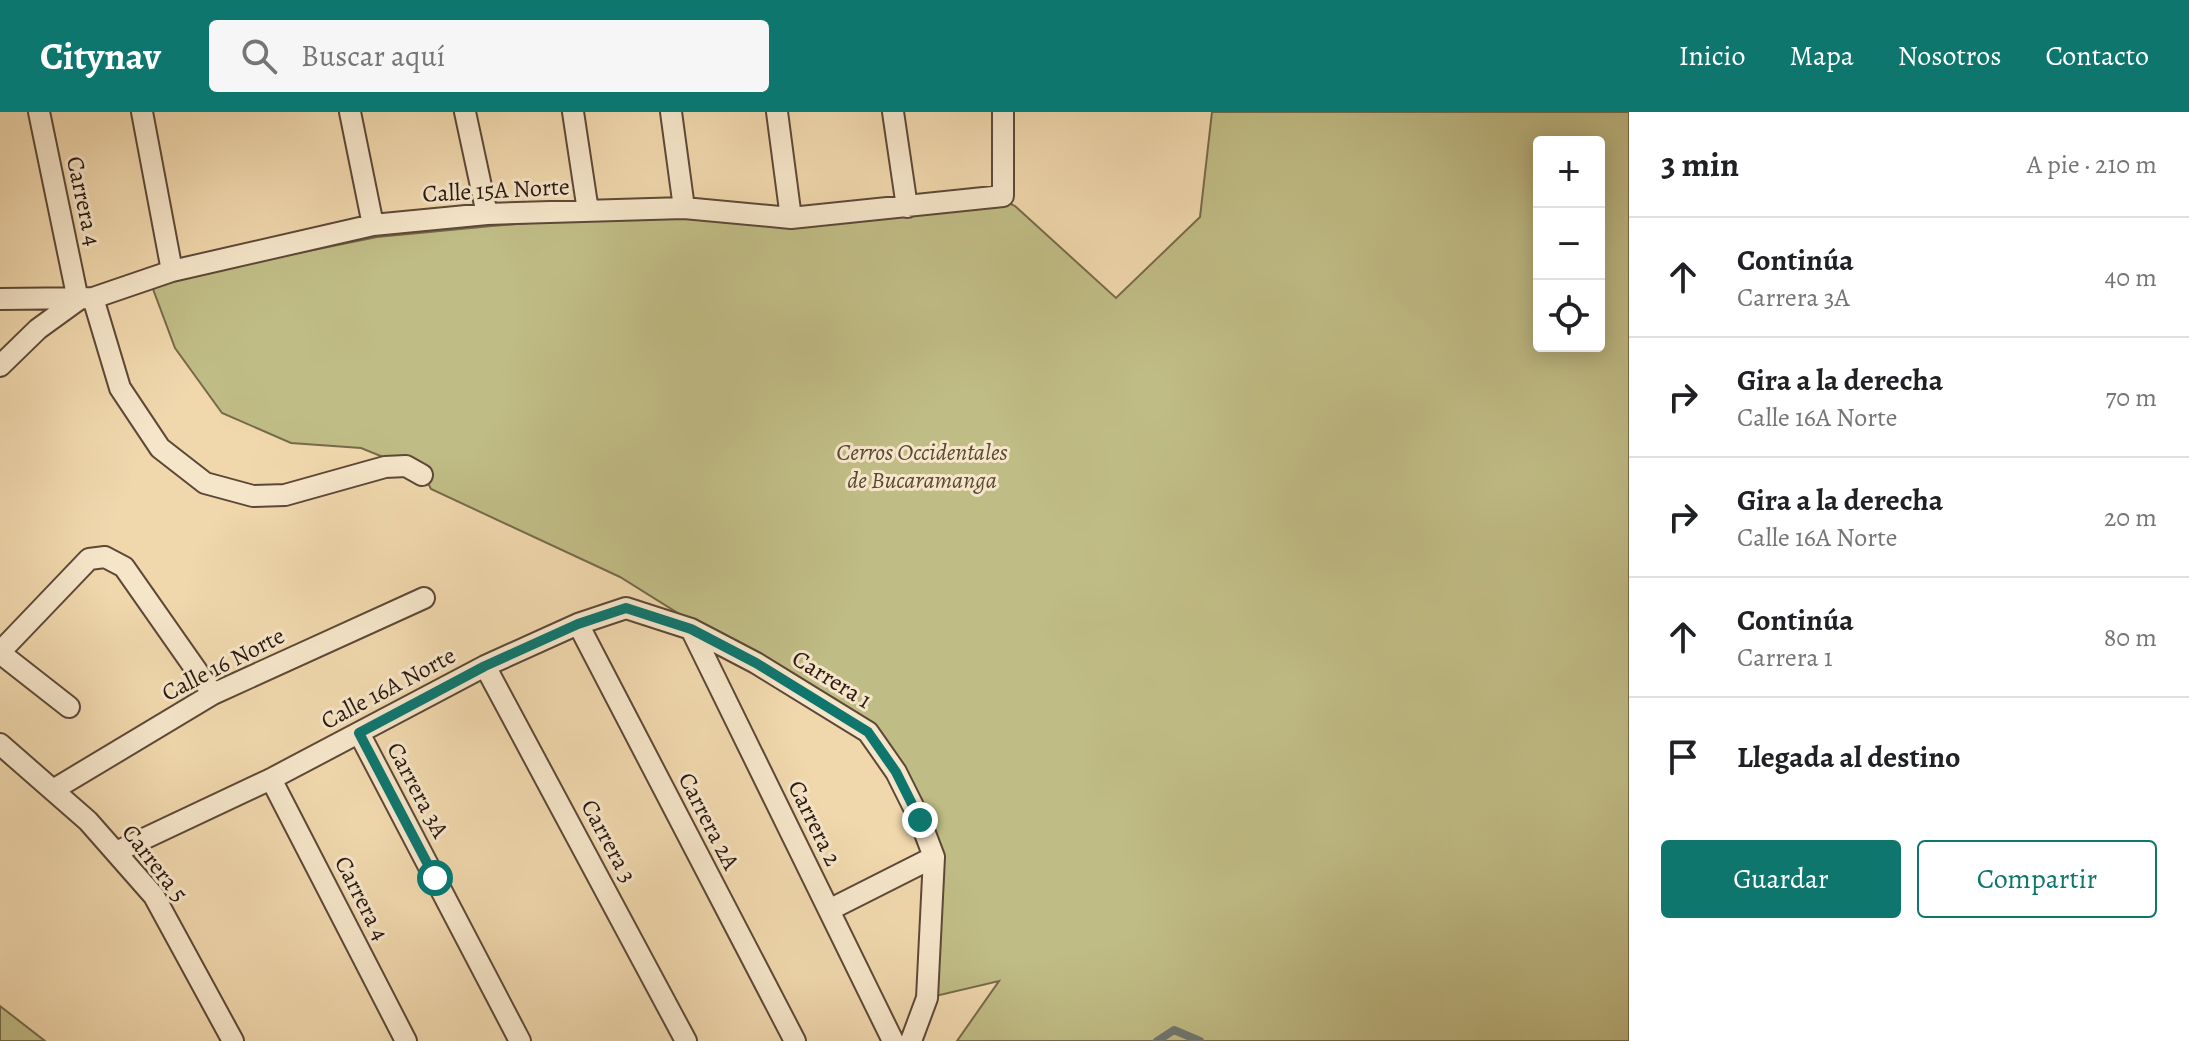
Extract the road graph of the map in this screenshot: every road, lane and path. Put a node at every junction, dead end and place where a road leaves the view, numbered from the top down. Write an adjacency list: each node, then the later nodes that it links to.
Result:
1 (39, 112): 18 (street, Carrera 4)
2 (142, 112): 16 (street)
3 (350, 112): 15 (street)
4 (465, 112): 13 (street)
5 (573, 112): 12 (street)
6 (671, 112): 11 (street)
7 (777, 112): 14 (street)
8 (893, 112): 10 (street)
9 (1003, 112): 10 (street, Calle 15A Norte)
10 (907, 207): 14 (street, Calle 15A Norte)
11 (684, 208): 12 (street, Calle 15A Norte); 14 (street, Calle 15A Norte)
12 (588, 211): 13 (street, Calle 15A Norte)
13 (487, 214): 15 (street, Calle 15A Norte)
14 (791, 218)
15 (373, 225): 16 (street, Calle 15A Norte)
16 (172, 271): 18 (street, Calle 15A Norte)
17 (0, 299): 18 (street, Calle 15A Norte)
18 (85, 299): 19 (street); 20 (street, Carrera 4)
19 (0, 366)
20 (422, 475)
21 (424, 598): 26 (street, Calle 16 Norte)
22 (578, 624): 23 (street, Calle 16A Norte); 25 (street, Calle 16A Norte); 39 (street, Carrera 2A)
23 (691, 629): 33 (street, Carrera 1); 34 (street, Carrera 2)
24 (0, 652): 26 (street); 27 (street)
25 (485, 666): 28 (street, Calle 16A Norte); 38 (street, Carrera 3)
26 (213, 694): 31 (street, Calle 16 Norte)
27 (69, 707)
28 (359, 733): 30 (street, Calle 16A Norte); 37 (street, Carrera 3A)
29 (0, 744): 31 (street, Carrera 5)
30 (271, 779): 32 (street, Calle 16A Norte); 36 (street, Carrera 4)
31 (53, 790): 32 (street, Carrera 5)
32 (116, 852): 35 (street, Carrera 5)
33 (934, 857): 34 (street); 41 (street, Carrera 1)
34 (829, 910): 40 (street, Carrera 2)
35 (233, 1041)
36 (406, 1041)
37 (520, 1041)
38 (686, 1041)
39 (795, 1041)
40 (893, 1041)
41 (911, 1041)

